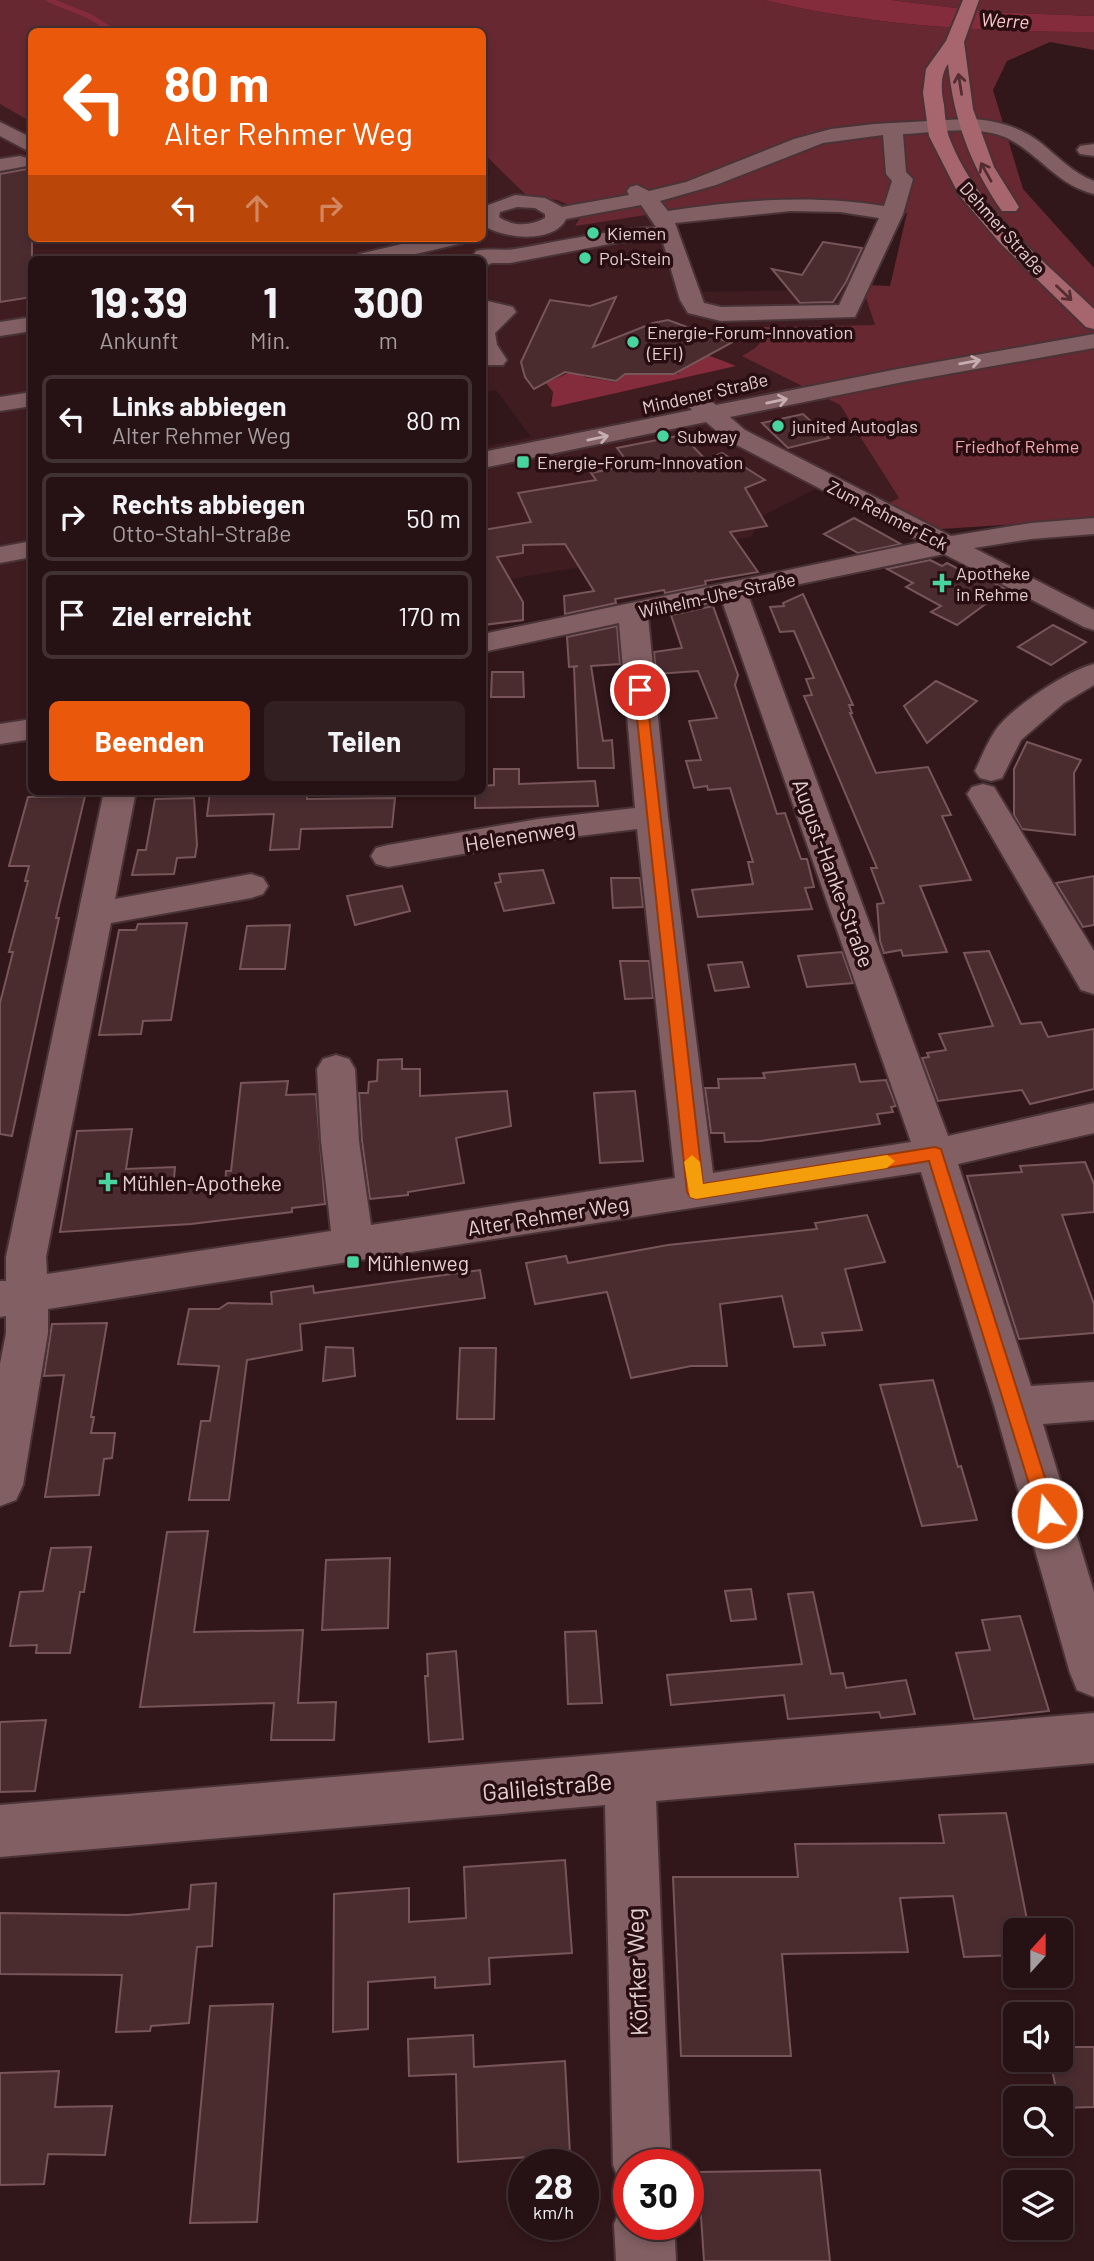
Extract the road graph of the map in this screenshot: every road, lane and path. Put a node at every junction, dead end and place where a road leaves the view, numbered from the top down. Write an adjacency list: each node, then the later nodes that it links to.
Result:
1 (971, 0): 2 (main road, Dehmer Straße)
2 (955, 42): 3 (main road, Dehmer Straße); 5 (main road, Dehmer Straße, one-way to 2)
3 (932, 93): 4 (main road, Dehmer Straße); 7 (street)
4 (936, 124): 5 (street); 7 (street); 9 (main road, Dehmer Straße)
5 (966, 126): 11 (street); 22 (main road, Dehmer Straße, one-way to 5)
6 (0, 128): 10 (street)
7 (880, 128): 9 (street); 12 (street); 15 (street)
8 (0, 147): 10 (street)
9 (945, 151): 22 (main road, Dehmer Straße, one-way to 22)
10 (18, 156)
11 (1094, 188)
12 (642, 194): 14 (street); 16 (street)
13 (493, 200): 14 (street); 17 (street)
14 (554, 210): 17 (street)
15 (892, 214): 16 (street); 16 (street)
16 (667, 225): 20 (street)
17 (489, 228)
18 (437, 242): 19 (street)
19 (379, 256)
20 (486, 256)
21 (486, 308): 24 (street)
22 (1093, 320): 23 (street); 30 (street, Mindener Straße, one-way to 22)
23 (1065, 322)
24 (486, 329)
25 (486, 346): 26 (street)
26 (495, 360)
27 (763, 380): 30 (street, Mindener Straße)
28 (28, 400): 29 (street)
29 (0, 404)
30 (700, 405): 31 (street, Mindener Straße); 32 (street, Mindener Straße, one-way to 30); 36 (street, Zum Rehmer Eck)
31 (486, 444)
32 (486, 459)
33 (1094, 526): 36 (street, Wilhelm-Uhe-Straße)
34 (28, 536): 35 (street)
35 (0, 541)
36 (951, 546): 39 (street, Wilhelm-Uhe-Straße); 41 (street, Zum Rehmer Eck)
37 (28, 550): 38 (street)
38 (0, 555)
39 (733, 592): 40 (street, Wilhelm-Uhe-Straße); 54 (street, August-Hanke-Straße)
40 (633, 613): 42 (street, Wilhelm-Uhe-Straße); 47 (street)
41 (1094, 621)
42 (486, 642)
43 (1094, 673): 51 (street)
44 (28, 730): 45 (street)
45 (0, 734)
46 (119, 795): 50 (street)
47 (652, 817): 48 (street, Helenenweg); 55 (street)
48 (388, 856)
49 (251, 886): 50 (street)
50 (95, 912): 57 (street)
51 (1094, 981)
52 (336, 1069): 56 (street)
53 (1091, 1129): 54 (street, Alter Rehmer Weg)
54 (935, 1154): 55 (street, Alter Rehmer Weg); 59 (street, August-Hanke-Straße)
55 (696, 1192): 56 (street, Alter Rehmer Weg)
56 (353, 1244): 57 (street, Alter Rehmer Weg)
57 (13, 1297): 60 (street)
58 (1094, 1401): 59 (street)
59 (1016, 1406): 61 (street, August-Hanke-Straße)
60 (0, 1485)
61 (1094, 1673)
62 (1094, 1738): 63 (street, Galileistraße)
63 (630, 1779): 64 (street, Galileistraße); 65 (street, Körfker Weg)
64 (0, 1831)
65 (642, 2149)
66 (645, 2240): 67 (street)
67 (646, 2261)

